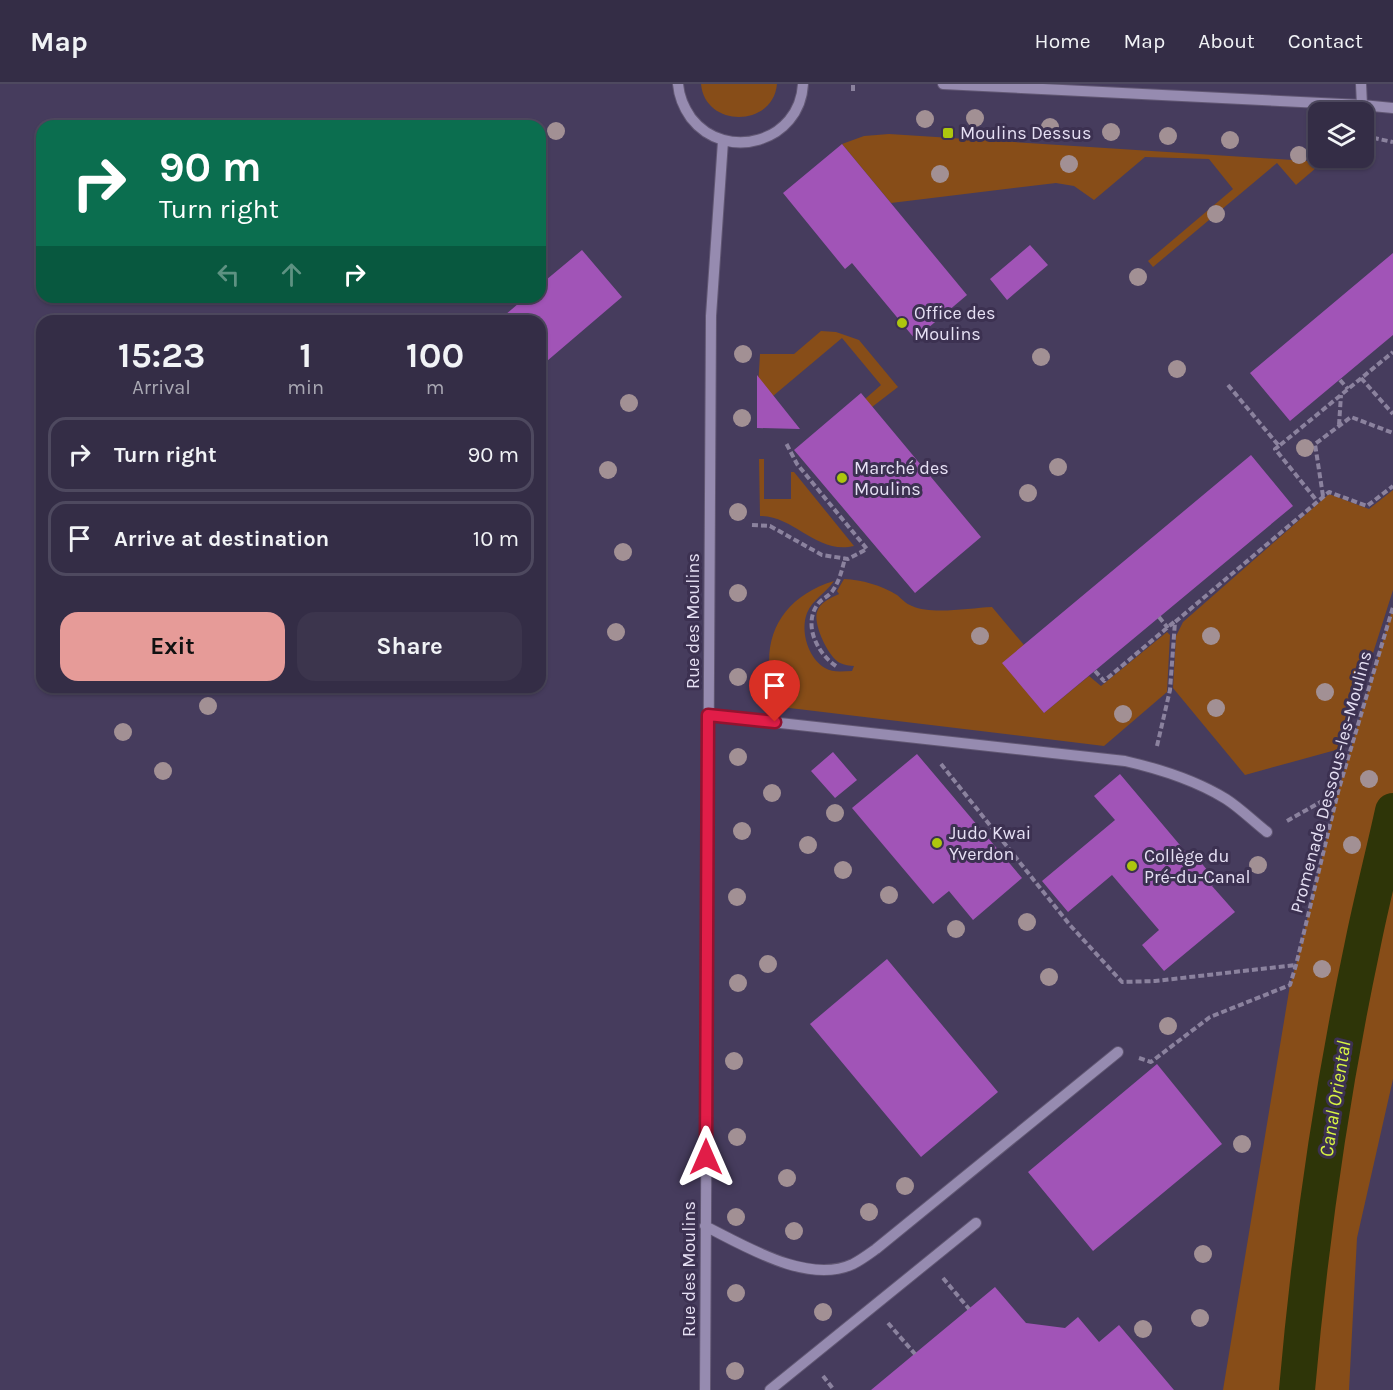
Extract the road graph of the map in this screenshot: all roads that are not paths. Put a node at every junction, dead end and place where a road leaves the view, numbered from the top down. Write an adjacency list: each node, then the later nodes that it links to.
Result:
1 (678, 84): 9 (street)
2 (803, 84): 9 (street)
3 (943, 84): 6 (street)
4 (1361, 84): 5 (street)
5 (1361, 102)
6 (1308, 106)
7 (1393, 108): 8 (street)
8 (1374, 109)
9 (723, 141): 10 (street, Rue des Moulins)
10 (708, 715): 11 (street); 14 (street, Rue des Moulins)
11 (1266, 832)
12 (1118, 1052): 14 (street)
13 (976, 1223): 16 (street)
14 (705, 1226): 15 (street, Rue des Moulins)
15 (705, 1390)
16 (770, 1390)

